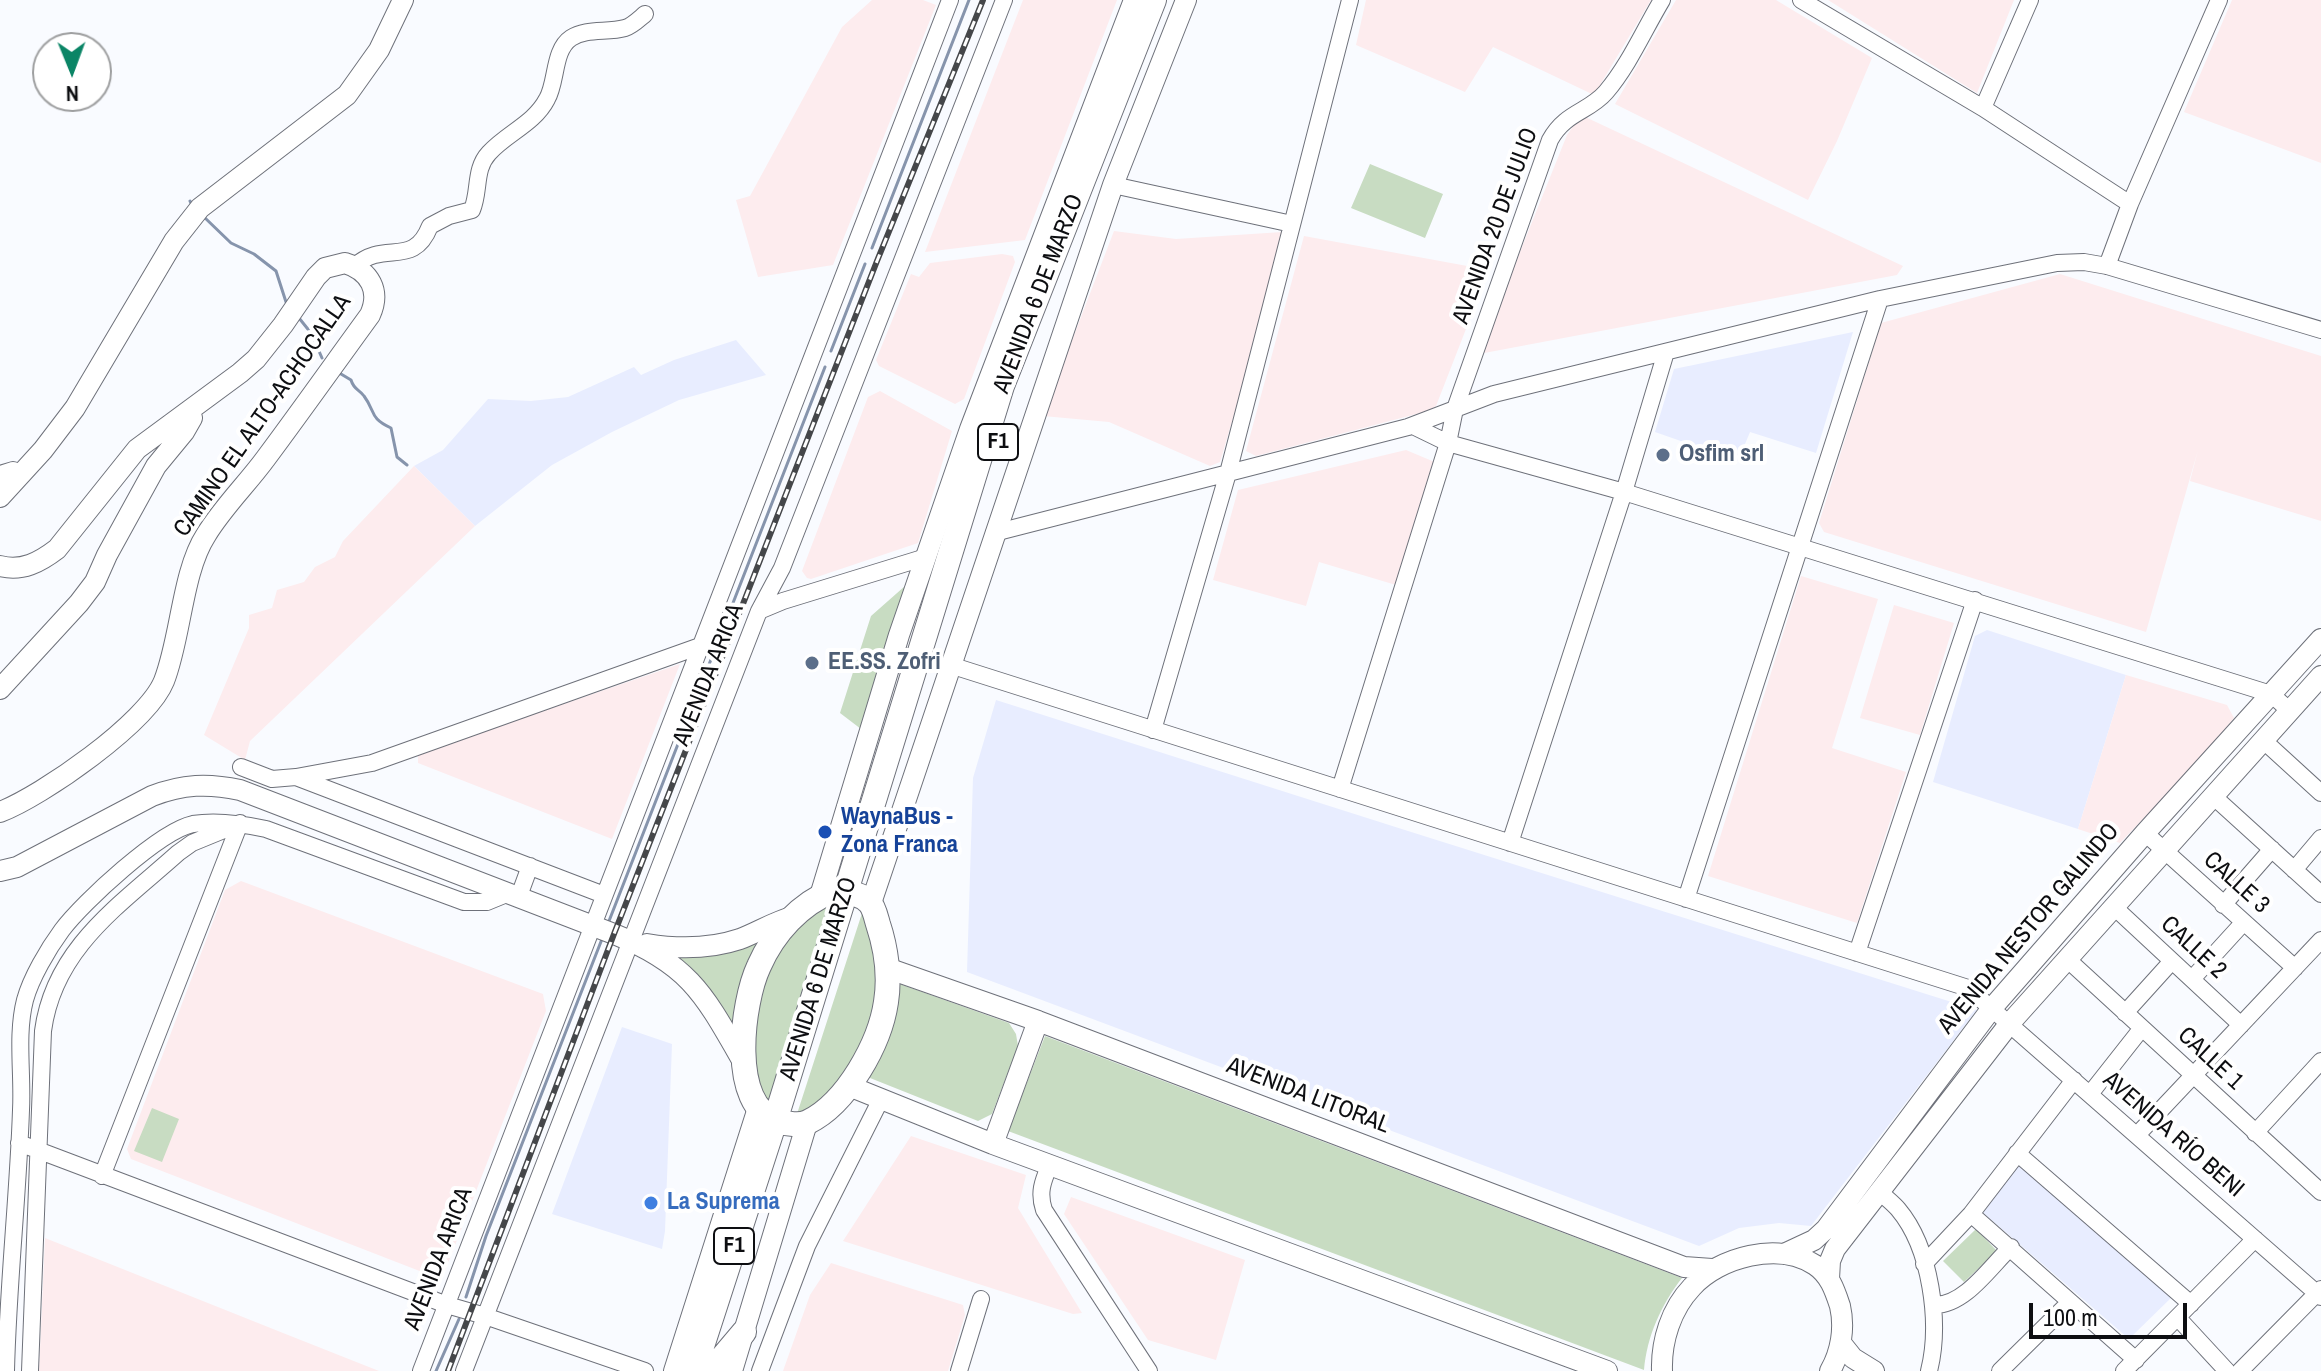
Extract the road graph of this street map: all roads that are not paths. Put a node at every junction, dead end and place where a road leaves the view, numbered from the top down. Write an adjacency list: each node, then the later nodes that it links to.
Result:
1 (403, 0): 28 (main road)
2 (950, 0): 41 (street, AVENIDA ARICA)
3 (1004, 0): 39 (street, AVENIDA ARICA)
4 (1134, 0): 31 (main road, AVENIDA 6 DE MARZO)
5 (1154, 0): 27 (highway, AVENIDA 6 DE MARZO / F1)
6 (1168, 0): 68 (highway, AVENIDA 6 DE MARZO / F1)
7 (1186, 0): 15 (main road, AVENIDA 6 DE MARZO)
8 (1350, 0): 17 (street)
9 (1662, 0): 23 (street, AVENIDA 20 DE JULIO)
10 (1801, 0): 14 (street)
11 (2030, 0): 14 (street)
12 (2219, 0): 16 (street)
13 (645, 14): 18 (street)
14 (1983, 108): 16 (street)
15 (1113, 185): 17 (street); 34 (main road, AVENIDA 6 DE MARZO)
16 (2130, 204): 19 (street)
17 (1292, 224): 29 (street)
18 (355, 266): 24 (main road, CAMINO EL ALTO-ACHOCALLA); 54 (main road, CAMINO EL ALTO-ACHOCALLA)
19 (2107, 266): 20 (street); 21 (street)
20 (1880, 299): 22 (street); 35 (street)
21 (2321, 330)
22 (1666, 352): 23 (street); 32 (street)
23 (1455, 409): 25 (street); 26 (street, AVENIDA 20 DE JULIO)
24 (190, 411): 37 (main road, CAMINO EL ALTO-ACHOCALLA); 44 (main road)
25 (1413, 426): 26 (street); 29 (street)
26 (1448, 443): 32 (street); 51 (street, AVENIDA 20 DE JULIO)
27 (980, 451): 31 (highway); 68 (highway, AVENIDA 6 DE MARZO / F1)
28 (23, 473): 30 (street); 33 (main road)
29 (1228, 473): 34 (street); 47 (street)
30 (0, 474)
31 (950, 488): 36 (main road, AVENIDA 6 DE MARZO)
32 (1624, 492): 35 (street); 58 (street)
33 (0, 497)
34 (994, 533): 42 (main road, AVENIDA 6 DE MARZO)
35 (1799, 546): 38 (street); 69 (street)
36 (926, 557): 39 (street); 67 (main road, AVENIDA 6 DE MARZO)
37 (0, 566)
38 (1975, 600): 45 (street); 77 (street)
39 (759, 611): 76 (street, AVENIDA ARICA)
40 (2321, 639): 45 (main road, AVENIDA NESTOR GALINDO)
41 (700, 646): 50 (street); 66 (street, AVENIDA ARICA)
42 (950, 665): 47 (street, AVENIDA RÍO BENI); 68 (main road, AVENIDA 6 DE MARZO)
43 (2318, 684): 46 (main road, AVENIDA NESTOR GALINDO)
44 (0, 689)
45 (2271, 694): 46 (street); 56 (main road, AVENIDA NESTOR GALINDO)
46 (2290, 711): 48 (main road, AVENIDA NESTOR GALINDO)
47 (1153, 730): 51 (street, AVENIDA RÍO BENI)
48 (2264, 741): 52 (street); 53 (main road, AVENIDA NESTOR GALINDO)
49 (241, 767): 50 (street)
50 (296, 777): 61 (street)
51 (1340, 789): 58 (street, AVENIDA RÍO BENI)
52 (2321, 793)
53 (2213, 796): 59 (street); 60 (main road, AVENIDA NESTOR GALINDO)
54 (0, 812)
55 (240, 823): 64 (street); 99 (street); 101 (street); 104 (street)
56 (2145, 833): 60 (street, CALLE 3); 83 (main road, AVENIDA NESTOR GALINDO)
57 (2321, 838): 62 (street)
58 (1510, 843): 69 (street, AVENIDA RÍO BENI)
59 (2272, 849): 62 (street); 70 (street)
60 (2164, 850): 70 (street, CALLE 3); 71 (main road, AVENIDA NESTOR GALINDO)
61 (530, 866): 64 (street); 66 (street)
62 (2294, 870): 65 (street)
63 (0, 871): 64 (main road)
64 (514, 894): 74 (main road)
65 (2321, 894)
66 (604, 895): 74 (street, AVENIDA ARICA)
67 (820, 896): 68 (highway); 72 (highway)
68 (858, 897): 80 (highway); 96 (highway, AVENIDA 6 DE MARZO / F1)
69 (1686, 899): 77 (street, AVENIDA RÍO BENI)
70 (2223, 905): 73 (street, CALLE 3)
71 (2113, 906): 78 (main road, AVENIDA NESTOR GALINDO); 79 (street, CALLE 2)
72 (792, 917): 76 (main road); 90 (highway)
73 (2243, 923): 81 (street, CALLE 3); 82 (street)
74 (592, 926): 76 (main road); 120 (street, AVENIDA ARICA)
75 (2321, 940): 81 (street)
76 (631, 941): 90 (main road); 122 (street, AVENIDA ARICA)
77 (1857, 953): 83 (street, AVENIDA RÍO BENI)
78 (2067, 959): 84 (street, CALLE 1); 86 (main road, AVENIDA NESTOR GALINDO)
79 (2172, 961): 82 (street, CALLE 2); 84 (street)
80 (887, 968): 85 (main road, AVENIDA LITORAL); 93 (highway)
81 (2295, 968): 87 (street)
82 (2192, 979): 87 (street, CALLE 2)
83 (1992, 1008): 86 (street, AVENIDA RÍO BENI); 110 (main road, AVENIDA NESTOR GALINDO)
84 (2125, 1013): 88 (street, CALLE 1)
85 (1038, 1021): 100 (main road); 112 (main road, AVENIDA LITORAL)
86 (2010, 1023): 92 (street, AVENIDA RÍO BENI); 106 (main road, AVENIDA NESTOR GALINDO)
87 (2241, 1025): 91 (street)
88 (2142, 1028): 91 (street, CALLE 1); 94 (street)
89 (2321, 1061): 97 (street)
90 (743, 1062): 96 (highway)
91 (2192, 1077): 97 (street, CALLE 1); 98 (street)
92 (2074, 1080): 94 (street, AVENIDA RÍO BENI); 102 (street)
93 (849, 1086): 95 (main road); 96 (highway)
94 (2090, 1094): 98 (street, AVENIDA RÍO BENI)
95 (881, 1099): 100 (main road); 136 (street)
96 (782, 1119): 124 (main road, AVENIDA 6 DE MARZO); 132 (main road, AVENIDA 6 DE MARZO); 133 (highway, AVENIDA 6 DE MARZO / F1); 134 (highway, AVENIDA 6 DE MARZO / F1)
97 (2255, 1133): 105 (street, CALLE 1)
98 (2137, 1135): 108 (street, AVENIDA RÍO BENI)
99 (19, 1143): 101 (street); 114 (street)
100 (993, 1144): 103 (main road)
101 (41, 1153): 104 (street); 115 (street)
102 (2017, 1153): 107 (street); 119 (street)
103 (1050, 1164): 138 (street); 139 (main road)
104 (102, 1176): 120 (street)
105 (2318, 1184)
106 (1880, 1192): 111 (street); 113 (main road, AVENIDA NESTOR GALINDO)
107 (1971, 1214): 109 (street); 111 (street)
108 (2255, 1239): 116 (street, AVENIDA RÍO BENI); 119 (street)
109 (2011, 1247): 118 (street); 121 (street)
110 (1784, 1254): 112 (main road); 113 (main road)
111 (1924, 1264): 121 (street)
112 (1712, 1269): 140 (main road)
113 (1829, 1279): 125 (main road)
114 (8, 1284): 115 (street); 127 (street)
115 (34, 1285): 128 (street)
116 (2320, 1293): 146 (street)
117 (981, 1299): 137 (street)
118 (2070, 1302): 126 (street); 144 (street)
119 (2191, 1304): 123 (street)
120 (447, 1305): 122 (street); 129 (street, AVENIDA ARICA)
121 (1935, 1305): 143 (street)
122 (485, 1316): 130 (street, AVENIDA ARICA); 131 (street)
123 (2178, 1318): 126 (street); 145 (street)
124 (744, 1332): 134 (highway); 135 (main road, AVENIDA 6 DE MARZO)
125 (1841, 1343): 141 (main road); 142 (main road)
126 (2130, 1365)
127 (6, 1371)
128 (30, 1371)
129 (421, 1371)
130 (464, 1371)
131 (645, 1371)
132 (674, 1371)
133 (694, 1371)
134 (711, 1371)
135 (732, 1371)
136 (760, 1371)
137 (959, 1371)
138 (1149, 1371)
139 (1607, 1371)
140 (1662, 1371)
141 (1830, 1371)
142 (1874, 1371)
143 (1929, 1371)
144 (2000, 1371)
145 (2227, 1371)
146 (2240, 1371)

